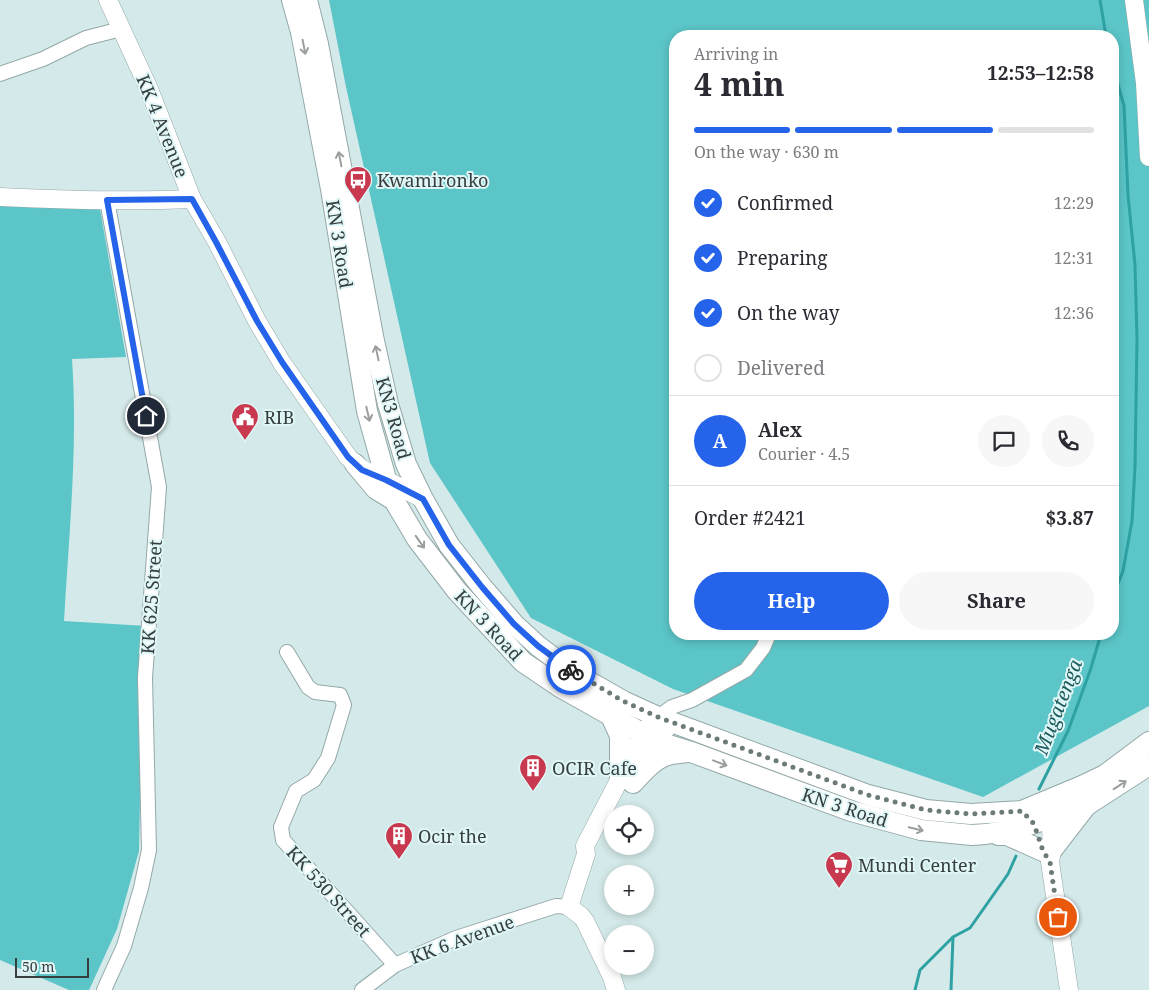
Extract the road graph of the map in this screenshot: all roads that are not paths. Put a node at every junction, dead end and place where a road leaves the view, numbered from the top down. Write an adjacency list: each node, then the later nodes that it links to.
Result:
1 (108, 0): 5 (main road, KK 4 Avenue)
2 (292, 0): 11 (highway, KN 3 Road, one-way to 11)
3 (307, 0): 14 (highway, KN3 Road, one-way to 3)
4 (1134, 0): 7 (main road)
5 (121, 29): 6 (street); 9 (main road, KK 4 Avenue)
6 (0, 74)
7 (1149, 157)
8 (0, 196): 10 (main road)
9 (192, 199): 10 (main road); 12 (main road, KK 4 Avenue)
10 (107, 200): 35 (street, KK 625 Street)
11 (378, 454): 12 (highway); 13 (highway, KN 3 Road)
12 (358, 467): 13 (main road, KK 4 Avenue); 15 (highway)
13 (386, 480): 14 (main road, KK 4 Avenue); 15 (highway, KN 3 Road)
14 (423, 499): 19 (highway, KN3 Road)
15 (394, 500): 18 (highway, KN 3 Road, one-way to 18)
16 (766, 640): 19 (street)
17 (288, 652): 34 (street, KK 530 Street)
18 (611, 716): 20 (highway, KN 3 Road); 25 (highway)
19 (664, 719): 20 (main road); 24 (highway, KN3 Road)
20 (650, 737): 22 (highway, KN 3 Road); 25 (main road)
21 (1149, 742): 28 (highway, KN 3 Road)
22 (691, 752): 25 (highway); 30 (highway, KN 3 Road, one-way to 30)
23 (1149, 765): 27 (highway, KN 3 Road, one-way to 23)
24 (810, 774): 28 (highway, KN 3 Road)
25 (626, 781): 26 (main road); 31 (main road)
26 (617, 805)
27 (1087, 805): 28 (highway, KN 3 Road); 32 (highway)
28 (1039, 813): 30 (highway, KN 3 Road); 32 (main road)
29 (604, 831): 31 (main road)
30 (986, 834): 32 (highway)
31 (586, 854): 33 (main road)
32 (1048, 854): 38 (main road)
33 (569, 907): 34 (street, KK 6 Avenue); 37 (main road)
34 (395, 965): 36 (street, KK 6 Avenue)
35 (104, 990)
36 (362, 990)
37 (616, 990)
38 (1069, 990)

